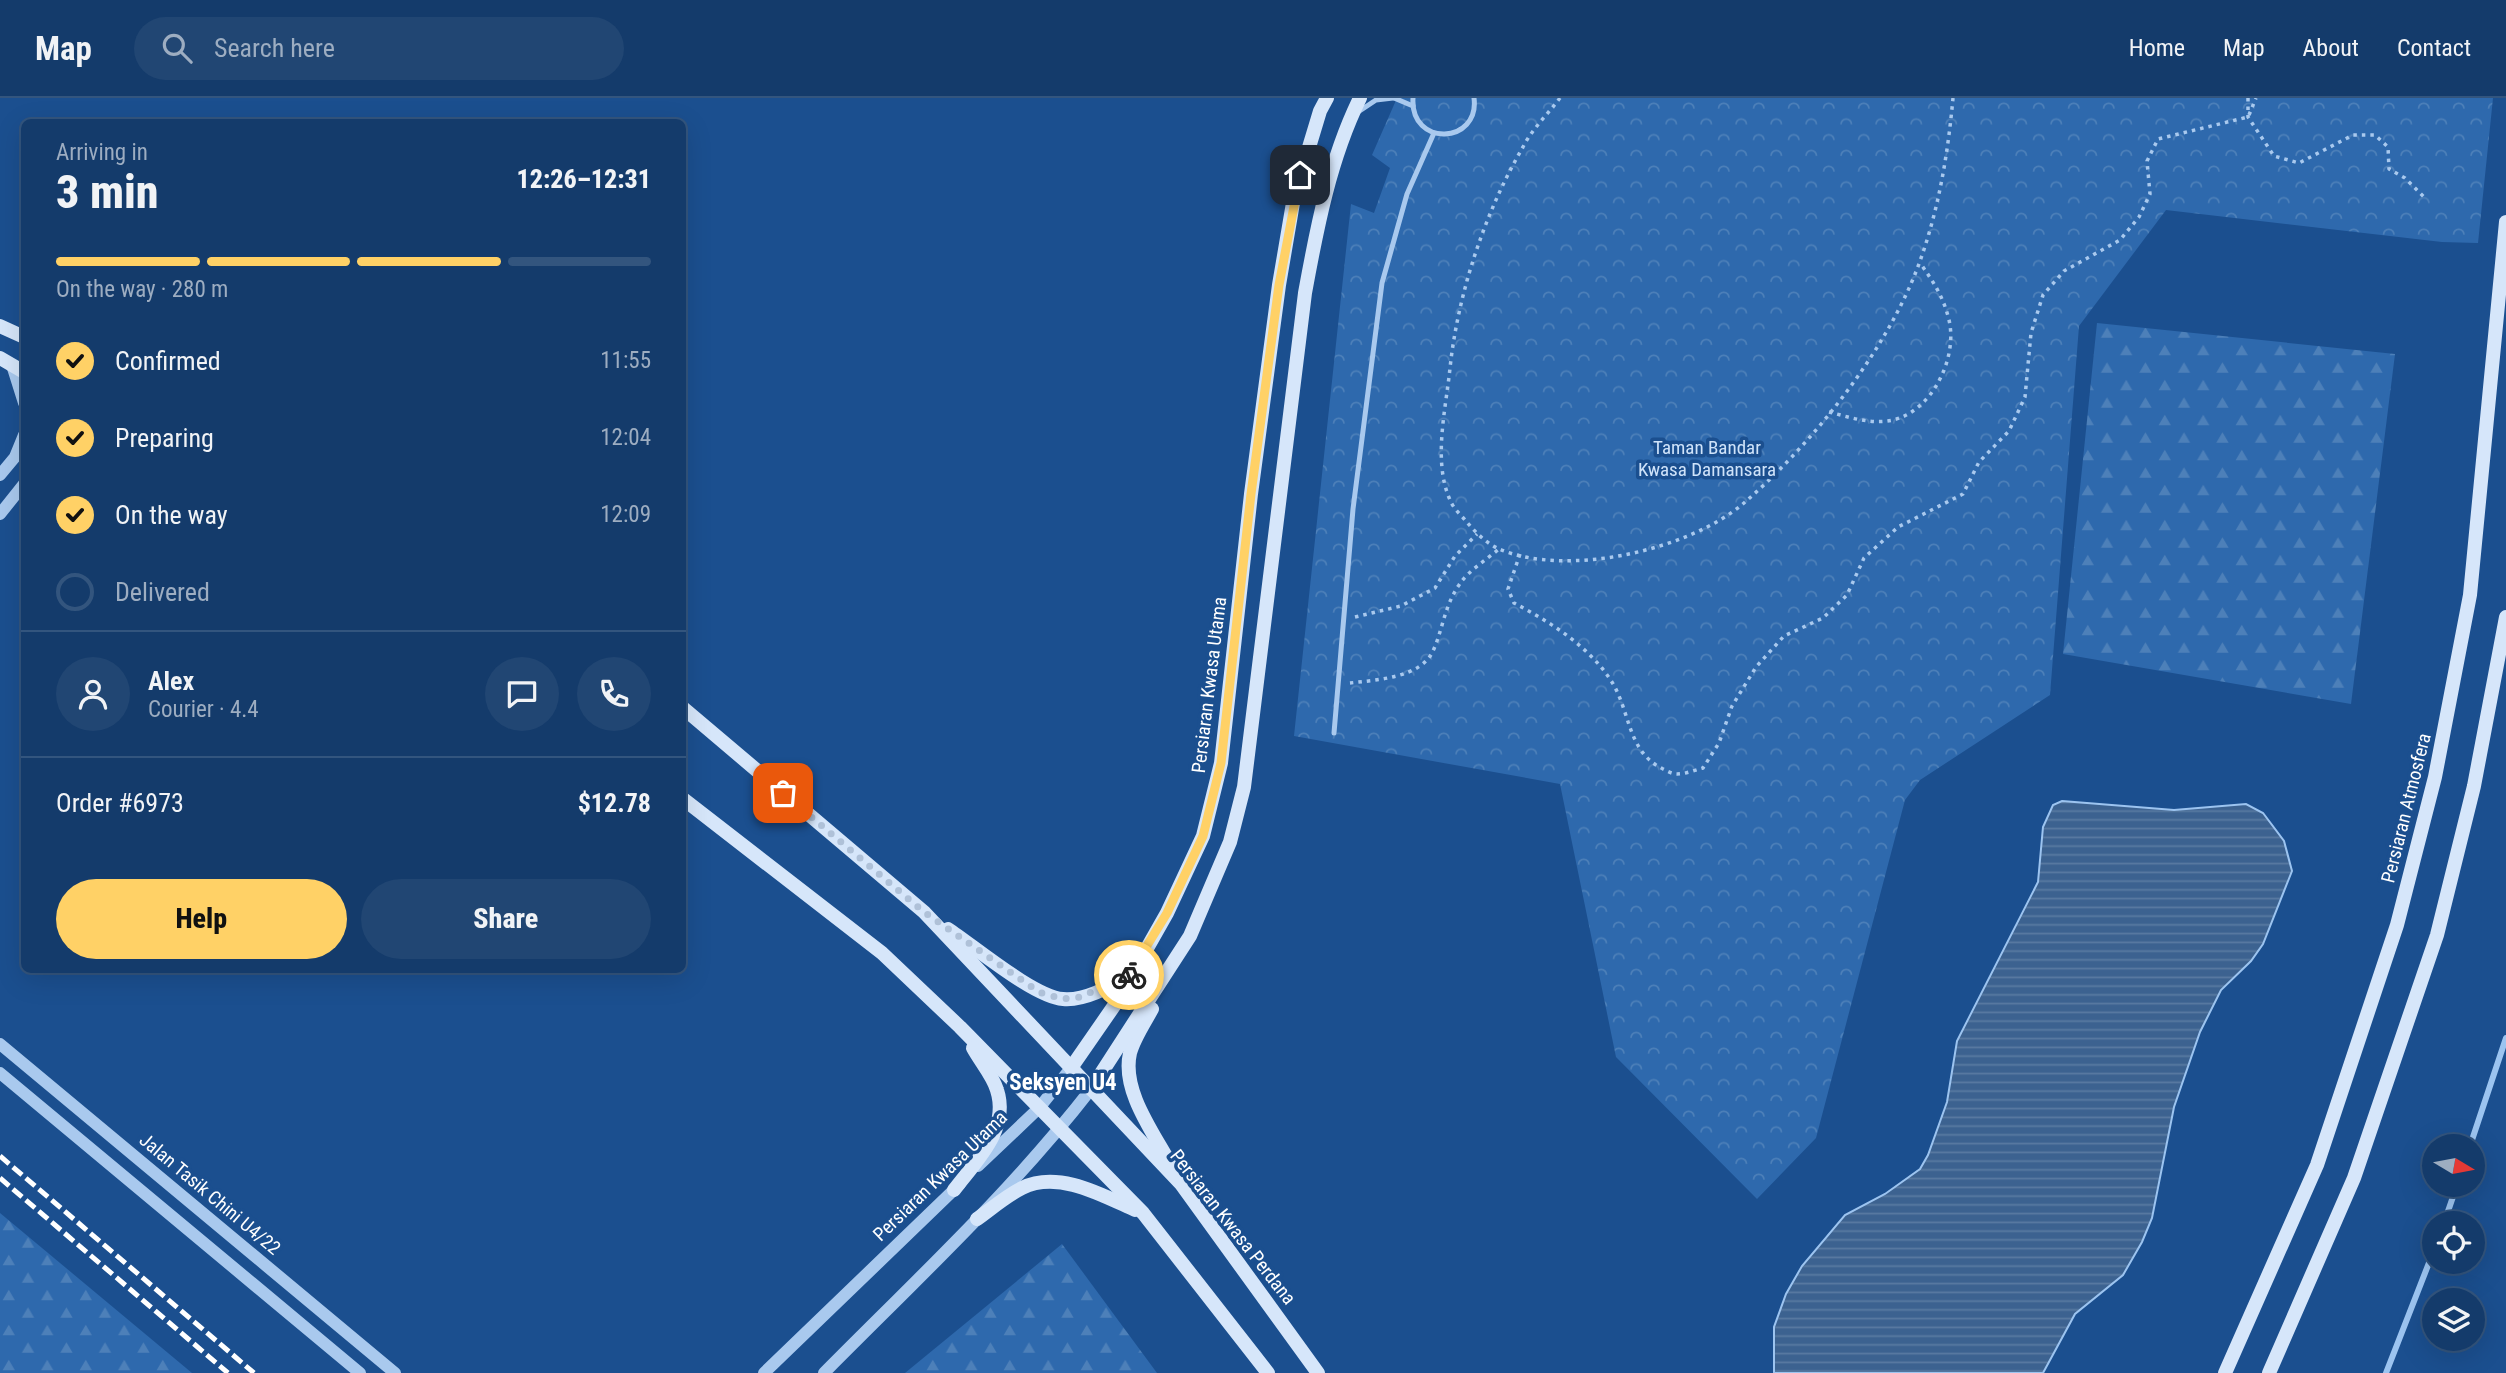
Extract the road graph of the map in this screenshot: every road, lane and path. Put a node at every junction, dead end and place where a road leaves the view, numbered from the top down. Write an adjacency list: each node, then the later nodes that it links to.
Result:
1 (1327, 98): 37 (main road, Persiaran Kwasa Utama)
2 (1360, 98): 11 (main road)
3 (1394, 98): 10 (lane); 11 (lane)
4 (1413, 98): 10 (lane)
5 (1474, 98): 13 (lane)
6 (1560, 98): 26 (path)
7 (1953, 98): 16 (path)
8 (2248, 98): 12 (path)
9 (2256, 98): 12 (path)
10 (1413, 106): 13 (lane)
11 (1350, 117): 36 (main road)
12 (2248, 117): 14 (path); 28 (path)
13 (1434, 134): 30 (lane)
14 (2426, 198)
15 (2506, 222): 55 (main road, Persiaran Atmosfera)
16 (1920, 262): 21 (path); 21 (path)
17 (0, 326): 18 (main road)
18 (21, 336)
19 (12, 365): 20 (street)
20 (21, 394)
21 (1829, 412): 28 (path)
22 (21, 442): 23 (street)
23 (0, 475)
24 (21, 488): 25 (street)
25 (0, 514)
26 (1477, 534): 27 (path); 30 (path)
27 (1499, 549): 28 (path); 31 (path)
28 (1520, 554)
29 (2506, 617): 56 (main road)
30 (1343, 620): 31 (lane)
31 (1338, 685): 33 (lane)
32 (686, 710): 35 (main road, Persiaran Kwasa Perdana)
33 (1334, 733)
34 (686, 801): 38 (main road)
35 (924, 912): 37 (main road); 40 (main road, Persiaran Kwasa Perdana)
36 (1190, 936): 42 (main road); 45 (main road)
37 (1133, 973): 40 (main road, Persiaran Kwasa Utama)
38 (960, 1027): 43 (main road); 46 (main road)
39 (0, 1044): 50 (street, Jalan Tasik Chini U4/22)
40 (1071, 1068): 42 (main road, Persiaran Kwasa Perdana); 43 (street, Persiaran Kwasa Utama)
41 (0, 1073): 49 (street)
42 (1091, 1089): 44 (street); 45 (main road, Persiaran Kwasa Perdana)
43 (1040, 1108): 44 (main road); 46 (street, Persiaran Kwasa Utama)
44 (1060, 1129): 47 (main road); 48 (street)
45 (1181, 1184): 54 (main road, Persiaran Kwasa Perdana)
46 (954, 1190): 51 (street, Persiaran Kwasa Utama)
47 (1143, 1213): 48 (main road); 53 (main road)
48 (976, 1219): 52 (street)
49 (360, 1373)
50 (395, 1373)
51 (764, 1373)
52 (824, 1373)
53 (1268, 1373)
54 (1318, 1373)
55 (2225, 1373)
56 (2269, 1373)

